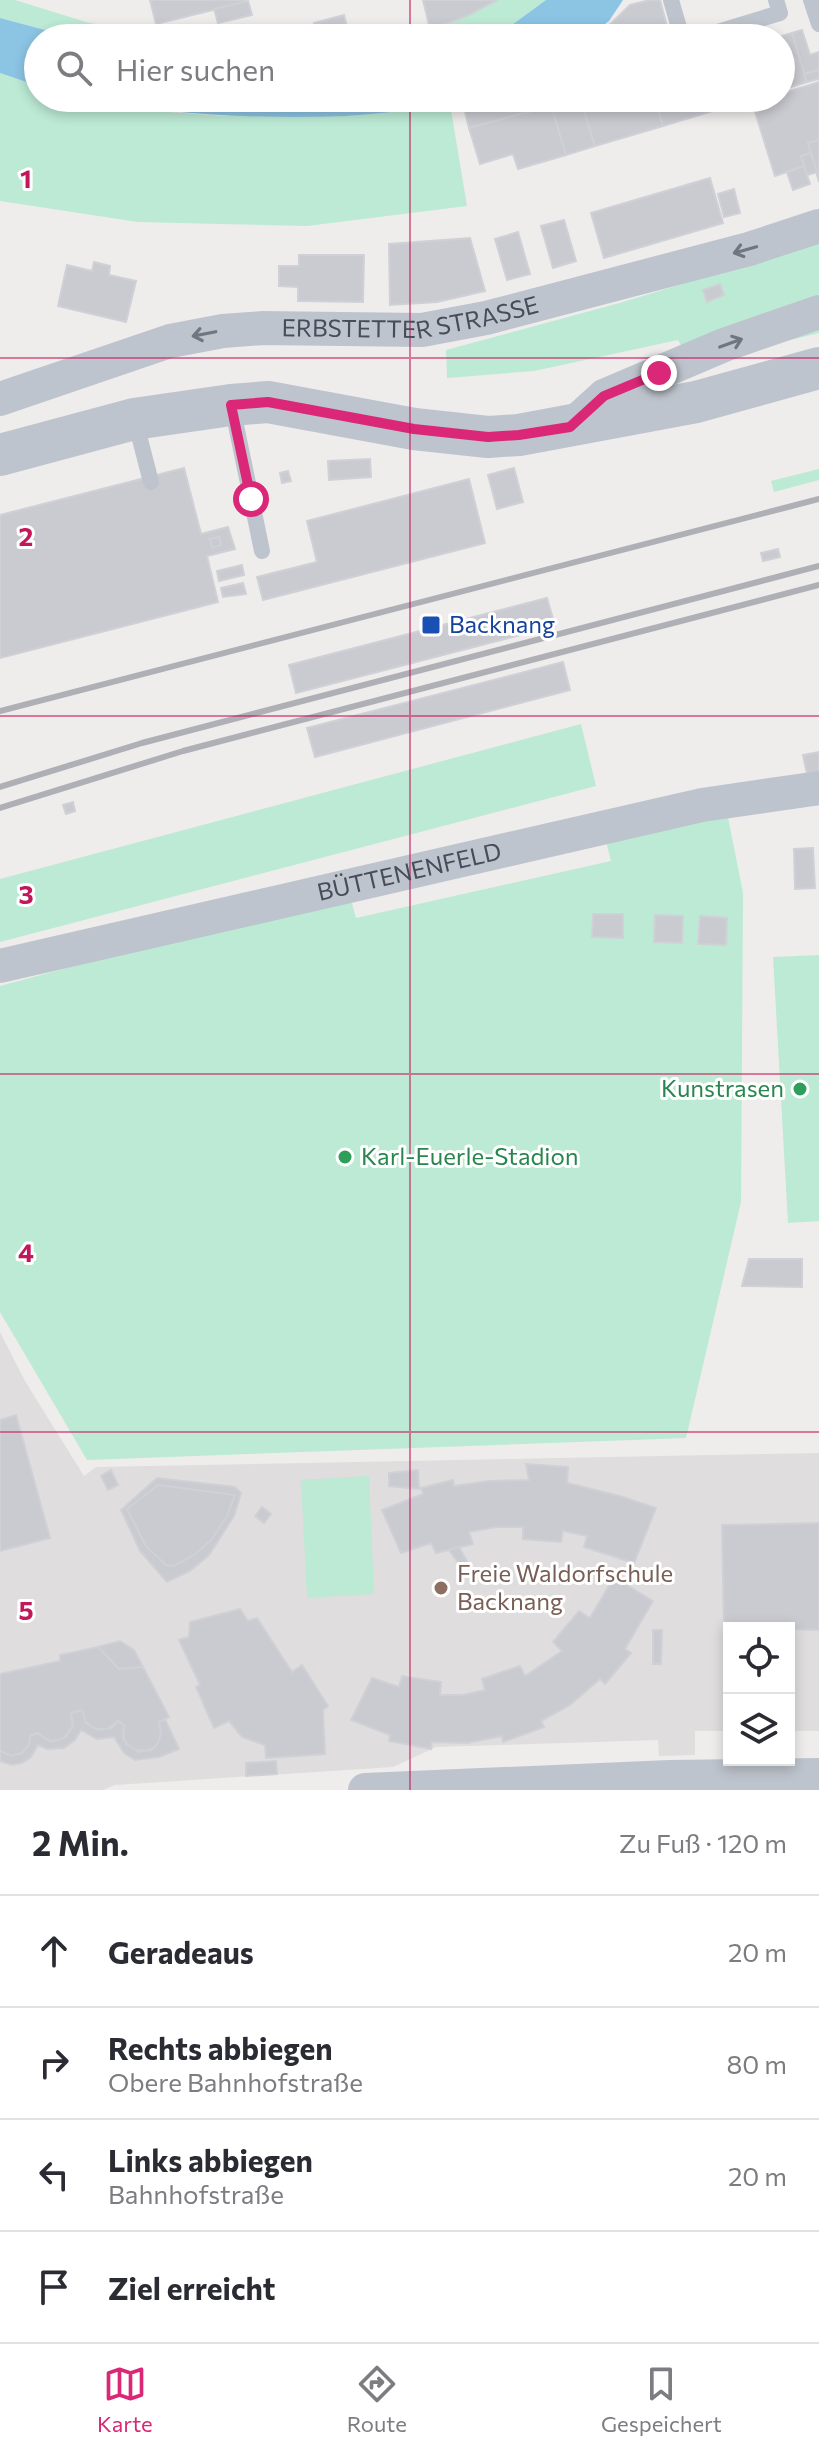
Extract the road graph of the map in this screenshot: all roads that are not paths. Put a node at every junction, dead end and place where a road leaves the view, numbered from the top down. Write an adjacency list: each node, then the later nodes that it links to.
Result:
1 (671, 0): 4 (lane)
2 (776, 0): 5 (lane)
3 (811, 0): 6 (lane)
4 (678, 24)
5 (744, 24)
6 (819, 24)
7 (819, 226): 10 (street, ERBSTETTER STRASSE, one-way to 10)
8 (819, 312): 13 (street, one-way to 8)
9 (819, 368): 13 (street)
10 (0, 399)
11 (231, 405): 12 (street); 13 (street); 16 (lane)
12 (134, 419): 14 (street); 15 (lane)
13 (570, 427)
14 (0, 455)
15 (151, 482)
16 (262, 551)
17 (819, 788): 18 (street, BÜTTENENFELD)
18 (0, 966)
19 (819, 1775): 20 (street)
20 (365, 1790)

